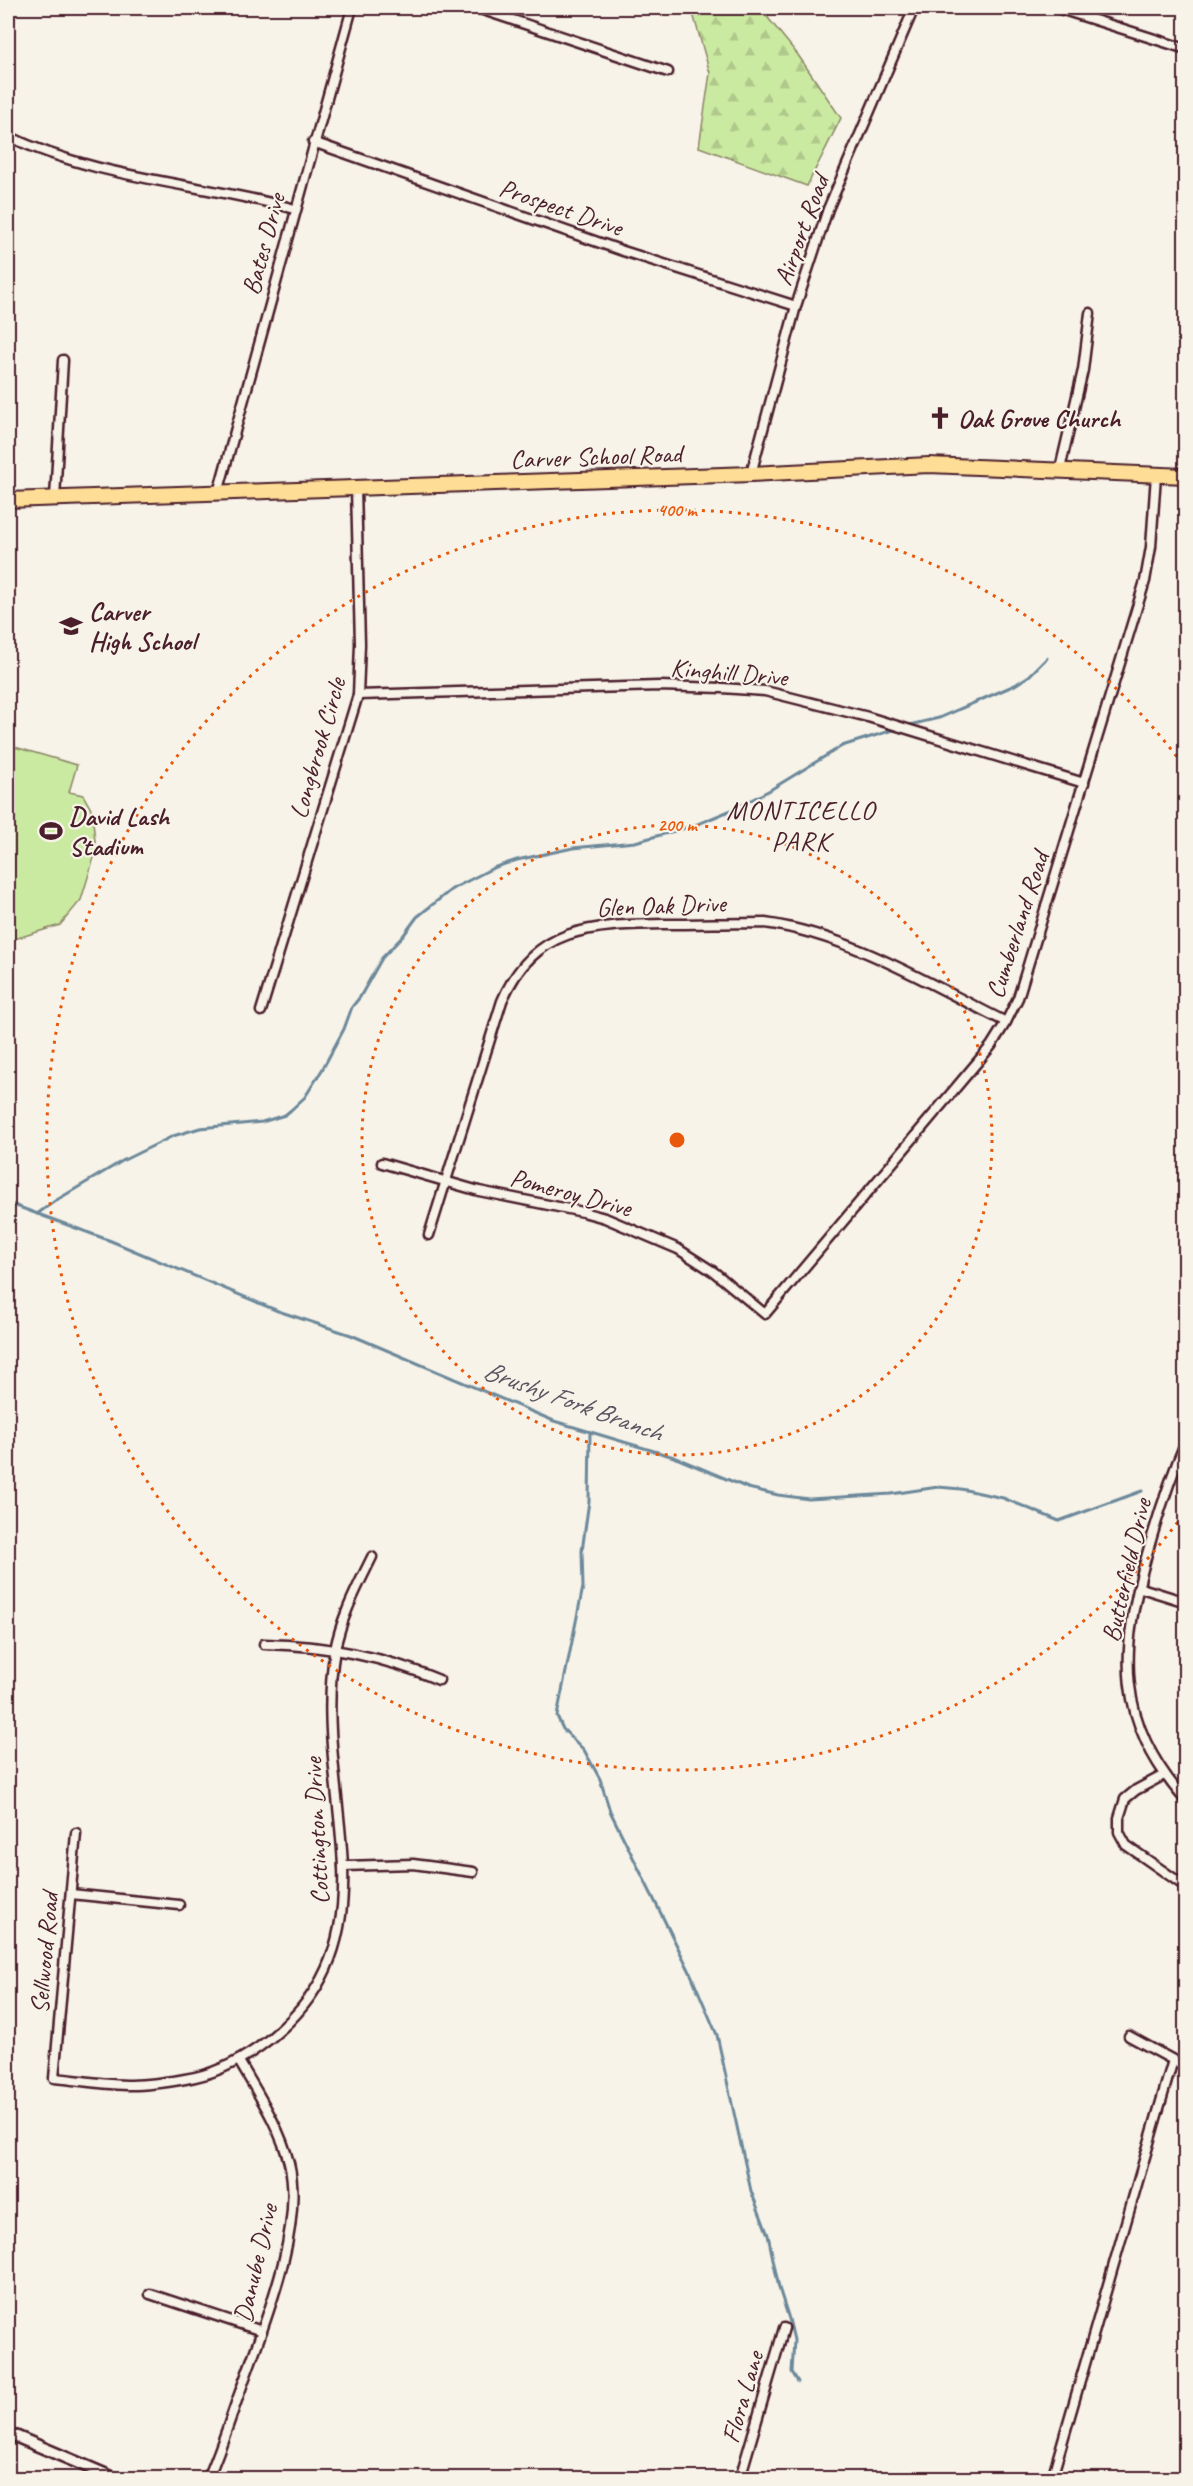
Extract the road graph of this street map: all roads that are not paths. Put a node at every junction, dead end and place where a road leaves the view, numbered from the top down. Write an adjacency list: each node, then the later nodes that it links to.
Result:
1 (352, 8): 8 (street, Bates Drive)
2 (477, 8): 6 (street)
3 (914, 8): 10 (street, Airport Road)
4 (1057, 8): 5 (street)
5 (1185, 49)
6 (668, 72)
7 (8, 136): 9 (street)
8 (313, 142): 9 (street, Bates Drive); 10 (street, Prospect Drive)
9 (294, 209): 18 (street, Bates Drive)
10 (796, 306): 14 (street, Airport Road)
11 (1090, 313): 13 (street)
12 (63, 360): 19 (street)
13 (1060, 469): 14 (main road, Carver School Road); 15 (main road, Carver School Road)
14 (751, 474): 17 (main road, Carver School Road)
15 (1156, 475): 16 (main road, Carver School Road); 22 (street, Cumberland Road)
16 (1185, 476)
17 (356, 488): 18 (main road, Carver School Road); 21 (street, Longbrook Circle)
18 (218, 493): 19 (main road, Carver School Road)
19 (55, 498): 20 (main road, Carver School Road)
20 (8, 500)
21 (358, 695): 22 (street, Kinghill Drive); 23 (street, Longbrook Circle)
22 (1084, 783): 24 (street, Cumberland Road)
23 (261, 1011)
24 (1006, 1022): 26 (street, Glen Oak Drive); 28 (street, Cumberland Road)
25 (382, 1164): 26 (street, Pomeroy Drive)
26 (445, 1182): 27 (street, Glen Oak Drive); 28 (street, Pomeroy Drive)
27 (429, 1235)
28 (765, 1314)
29 (1185, 1441): 31 (street, Butterfield Drive)
30 (372, 1557): 34 (street, Cottington Drive)
31 (1138, 1587): 32 (street); 36 (street, Butterfield Drive)
32 (1185, 1602)
33 (264, 1644): 34 (street)
34 (335, 1649): 35 (street); 39 (street, Cottington Drive)
35 (439, 1680)
36 (1164, 1775): 37 (street, Butterfield Drive); 41 (street)
37 (1185, 1801)
38 (76, 1833): 42 (street, Sellwood Road)
39 (343, 1866): 40 (street); 46 (street, Cottington Drive)
40 (473, 1872)
41 (1185, 1887)
42 (71, 1894): 43 (street); 48 (street, Sellwood Road)
43 (179, 1905)
44 (1129, 2036): 45 (street)
45 (1173, 2060): 47 (street); 56 (street)
46 (239, 2061): 48 (street, Cottington Drive); 51 (street, Danube Drive)
47 (1185, 2067)
48 (54, 2078)
49 (150, 2294): 51 (street)
50 (784, 2328): 55 (street, Flora Lane)
51 (262, 2331): 54 (street, Danube Drive)
52 (8, 2433): 53 (street)
53 (114, 2478)
54 (208, 2478)
55 (740, 2478)
56 (1052, 2478)

